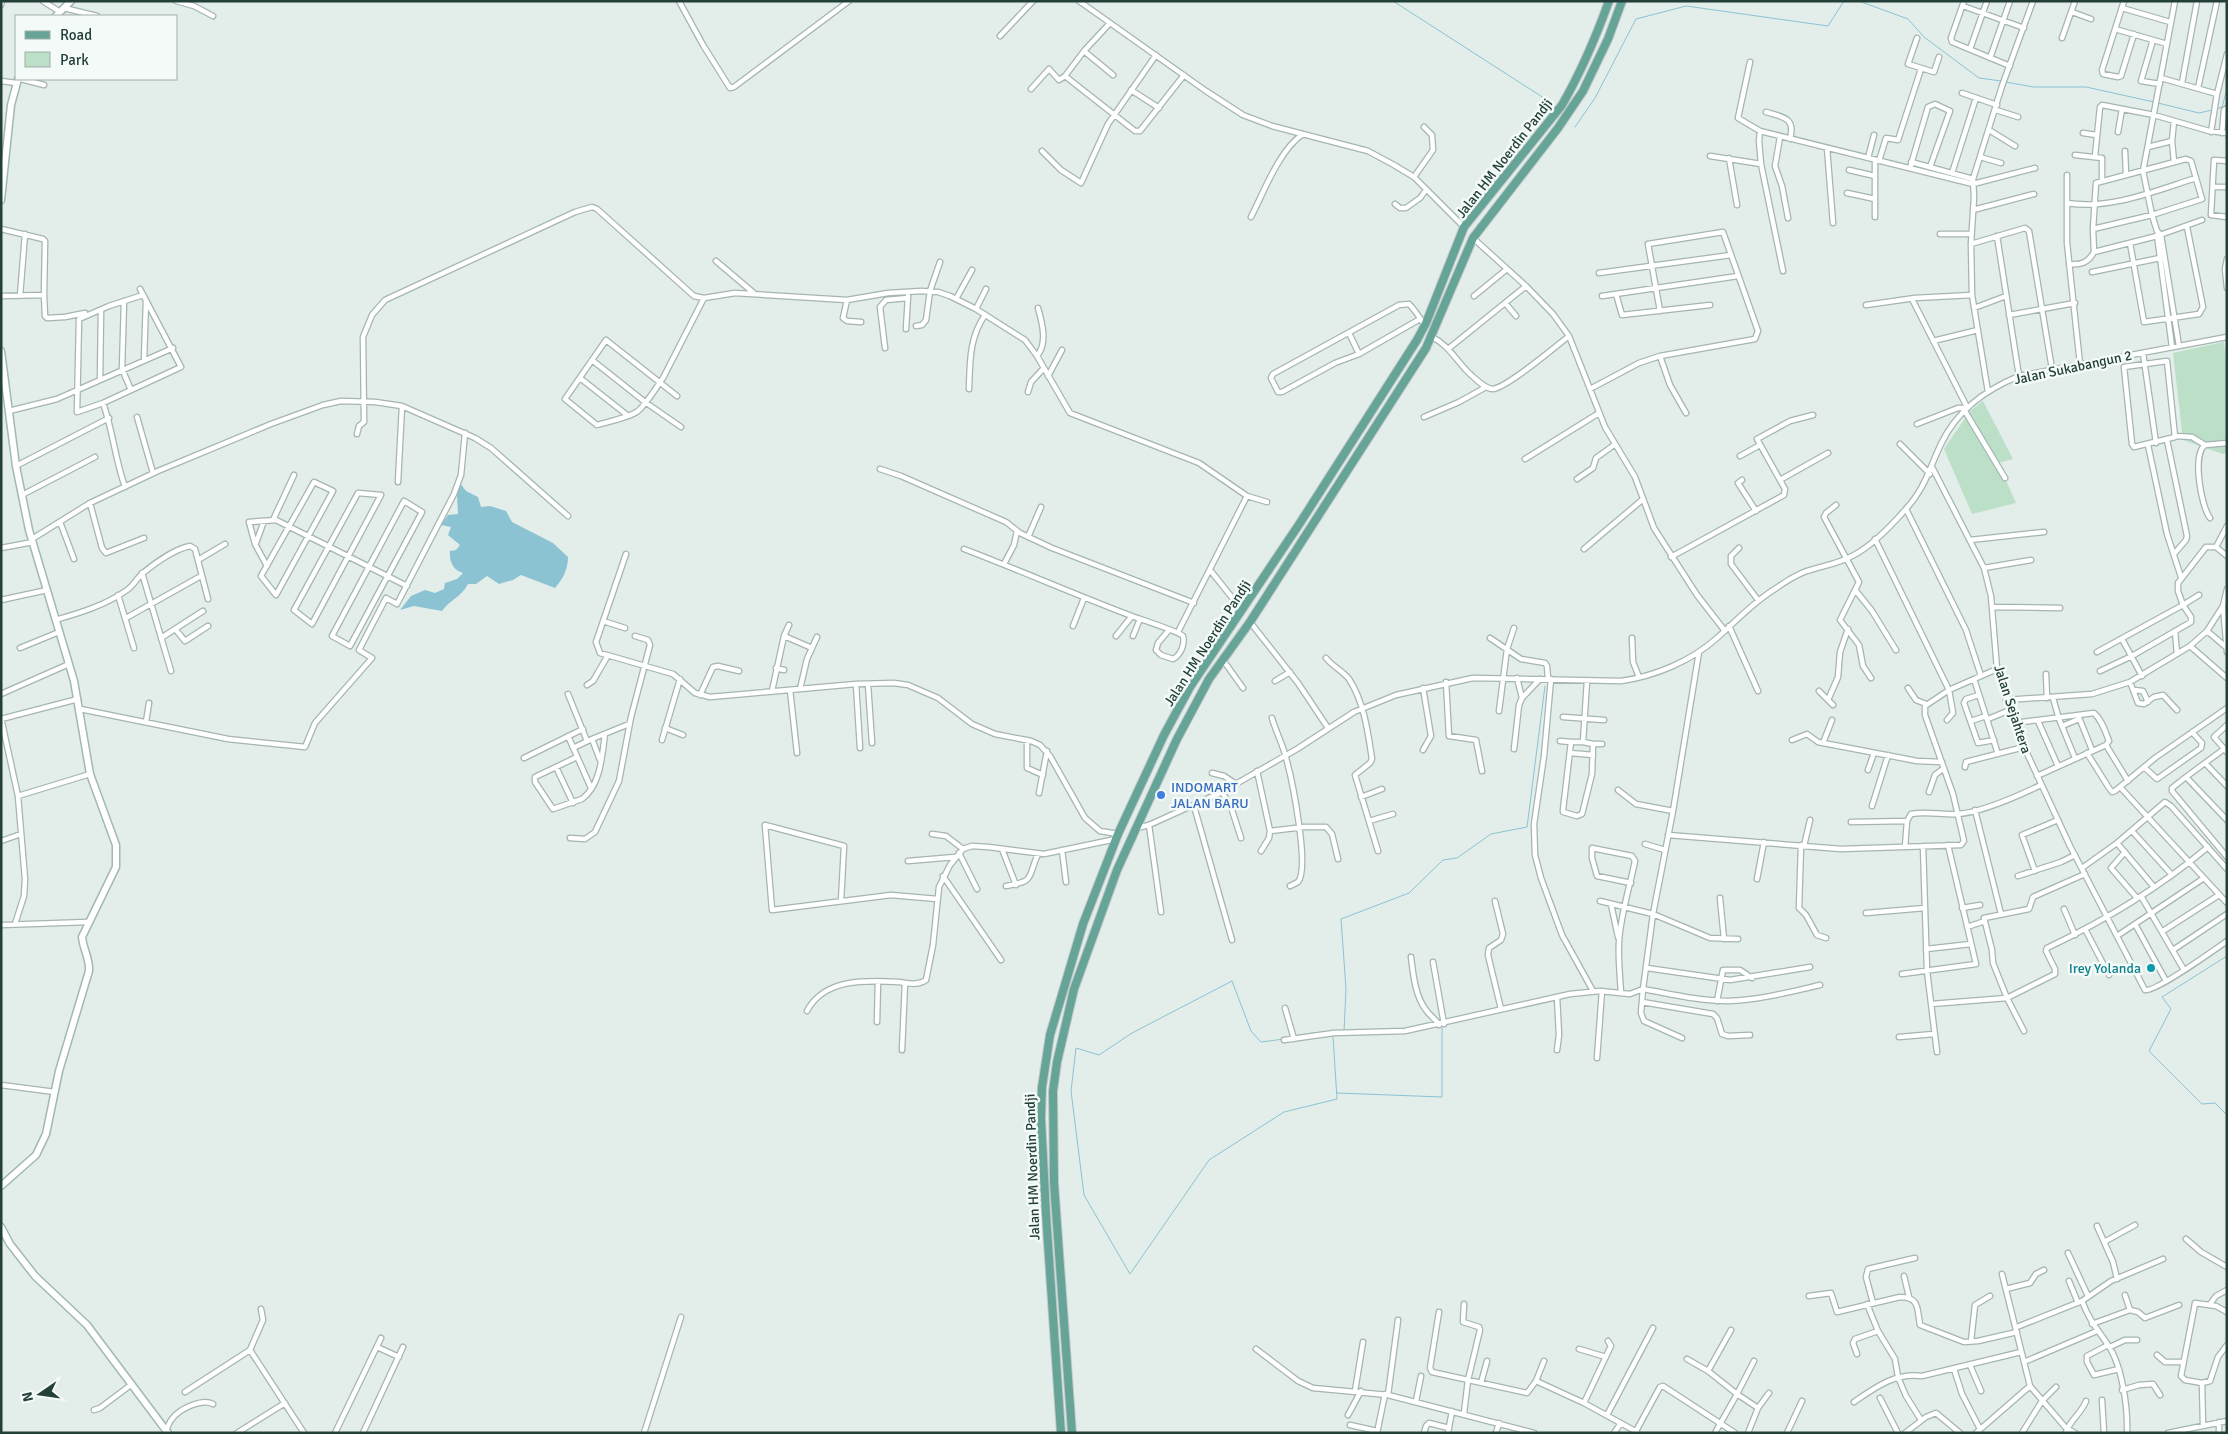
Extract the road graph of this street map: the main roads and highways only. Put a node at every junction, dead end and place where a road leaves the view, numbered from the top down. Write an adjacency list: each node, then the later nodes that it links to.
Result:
1 (72, 1): 4 (main road)
2 (1609, 1): 9 (main road, Jalan HM Noerdin Pandji)
3 (1622, 1): 10 (main road, Jalan HM Noerdin Pandji)
4 (60, 12)
5 (19, 80): 6 (main road)
6 (3, 153): 7 (main road)
7 (1, 200)
8 (1, 351): 11 (main road)
9 (1105, 866): 10 (main road); 14 (main road, Jalan HM Noerdin Pandji)
10 (1117, 870): 15 (main road, Jalan HM Noerdin Pandji)
11 (1, 1186)
12 (1, 1227): 13 (main road)
13 (167, 1432)
14 (1061, 1433)
15 (1072, 1433)

